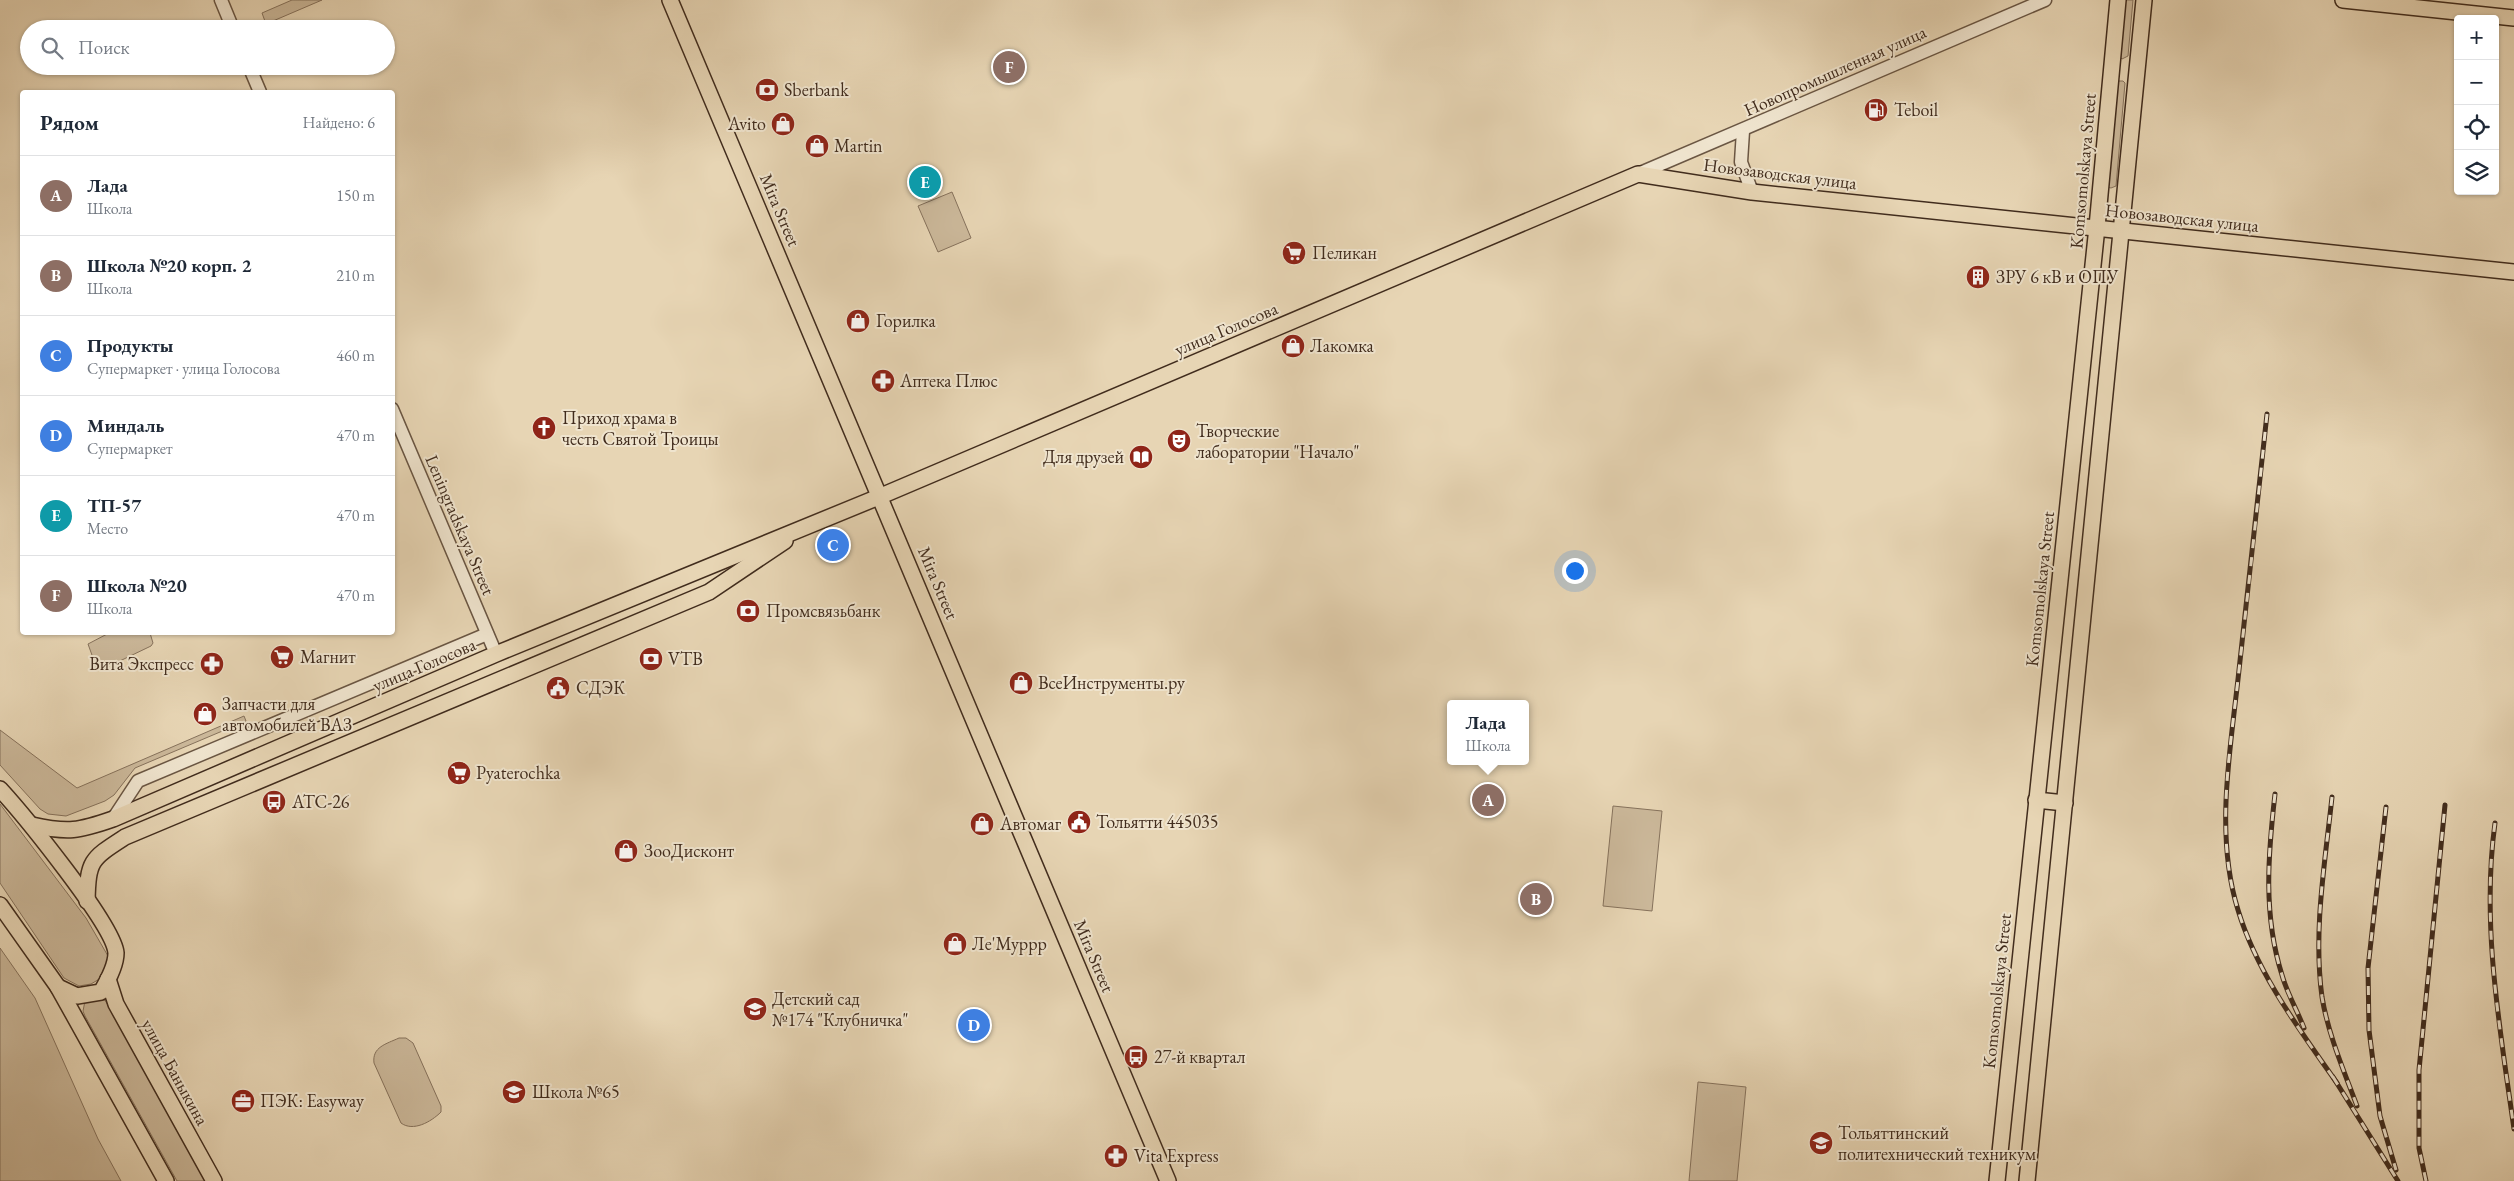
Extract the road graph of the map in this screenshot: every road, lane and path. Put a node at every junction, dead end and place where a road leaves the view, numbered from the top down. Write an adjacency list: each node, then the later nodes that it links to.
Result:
1 (221, 0): 8 (street)
2 (670, 0): 20 (main road, Mira Street)
3 (2045, 0): 13 (street, Новопромышленная улица)
4 (2118, 0): 9 (main road, Komsomolskaya Street)
5 (2144, 0): 10 (main road)
6 (2343, 0): 7 (main road)
7 (2514, 18)
8 (229, 20)
9 (2111, 69): 10 (main road); 16 (main road, Komsomolskaya Street)
10 (2137, 72): 17 (main road)
11 (252, 75): 12 (street)
12 (259, 90)
13 (1743, 131): 14 (street, Новопромышленная улица); 15 (street)
14 (1638, 174): 15 (main road, Новозаводская улица); 20 (main road, улица Голосова)
15 (1752, 192): 16 (main road, Новозаводская улица)
16 (2097, 227): 17 (main road, Новозаводская улица); 23 (main road, Komsomolskaya Street)
17 (2122, 230): 18 (main road, Новозаводская улица); 24 (main road)
18 (2514, 272)
19 (395, 416): 26 (street, Leningradskaya Street)
20 (881, 496): 21 (main road, улица Голосова); 41 (main road, Mira Street)
21 (828, 517): 22 (main road, улица Голосова); 25 (main road, улица Голосова)
22 (700, 570): 25 (main road); 27 (main road, улица Голосова)
23 (2060, 582): 24 (main road); 31 (main road, Komsomolskaya Street)
24 (2087, 585): 32 (main road)
25 (709, 592): 29 (main road, улица Голосова)
26 (487, 634): 27 (street, Leningradskaya Street); 33 (street)
27 (496, 654): 28 (main road, улица Голосова)
28 (388, 700): 29 (main road); 33 (main road, улица Голосова)
29 (396, 724): 35 (main road, улица Голосова)
30 (0, 789): 34 (main road)
31 (2036, 800): 32 (main road); 42 (main road, Komsomolskaya Street)
32 (2065, 803): 43 (main road)
33 (113, 819): 34 (main road, улица Голосова)
34 (32, 825): 35 (main road)
35 (87, 901): 37 (main road)
36 (0, 905): 38 (main road)
37 (108, 979): 38 (main road); 40 (main road, улица Баныкина)
38 (58, 987): 39 (main road)
39 (166, 1181)
40 (214, 1181)
41 (1168, 1181)
42 (1996, 1181)
43 (2027, 1181)

